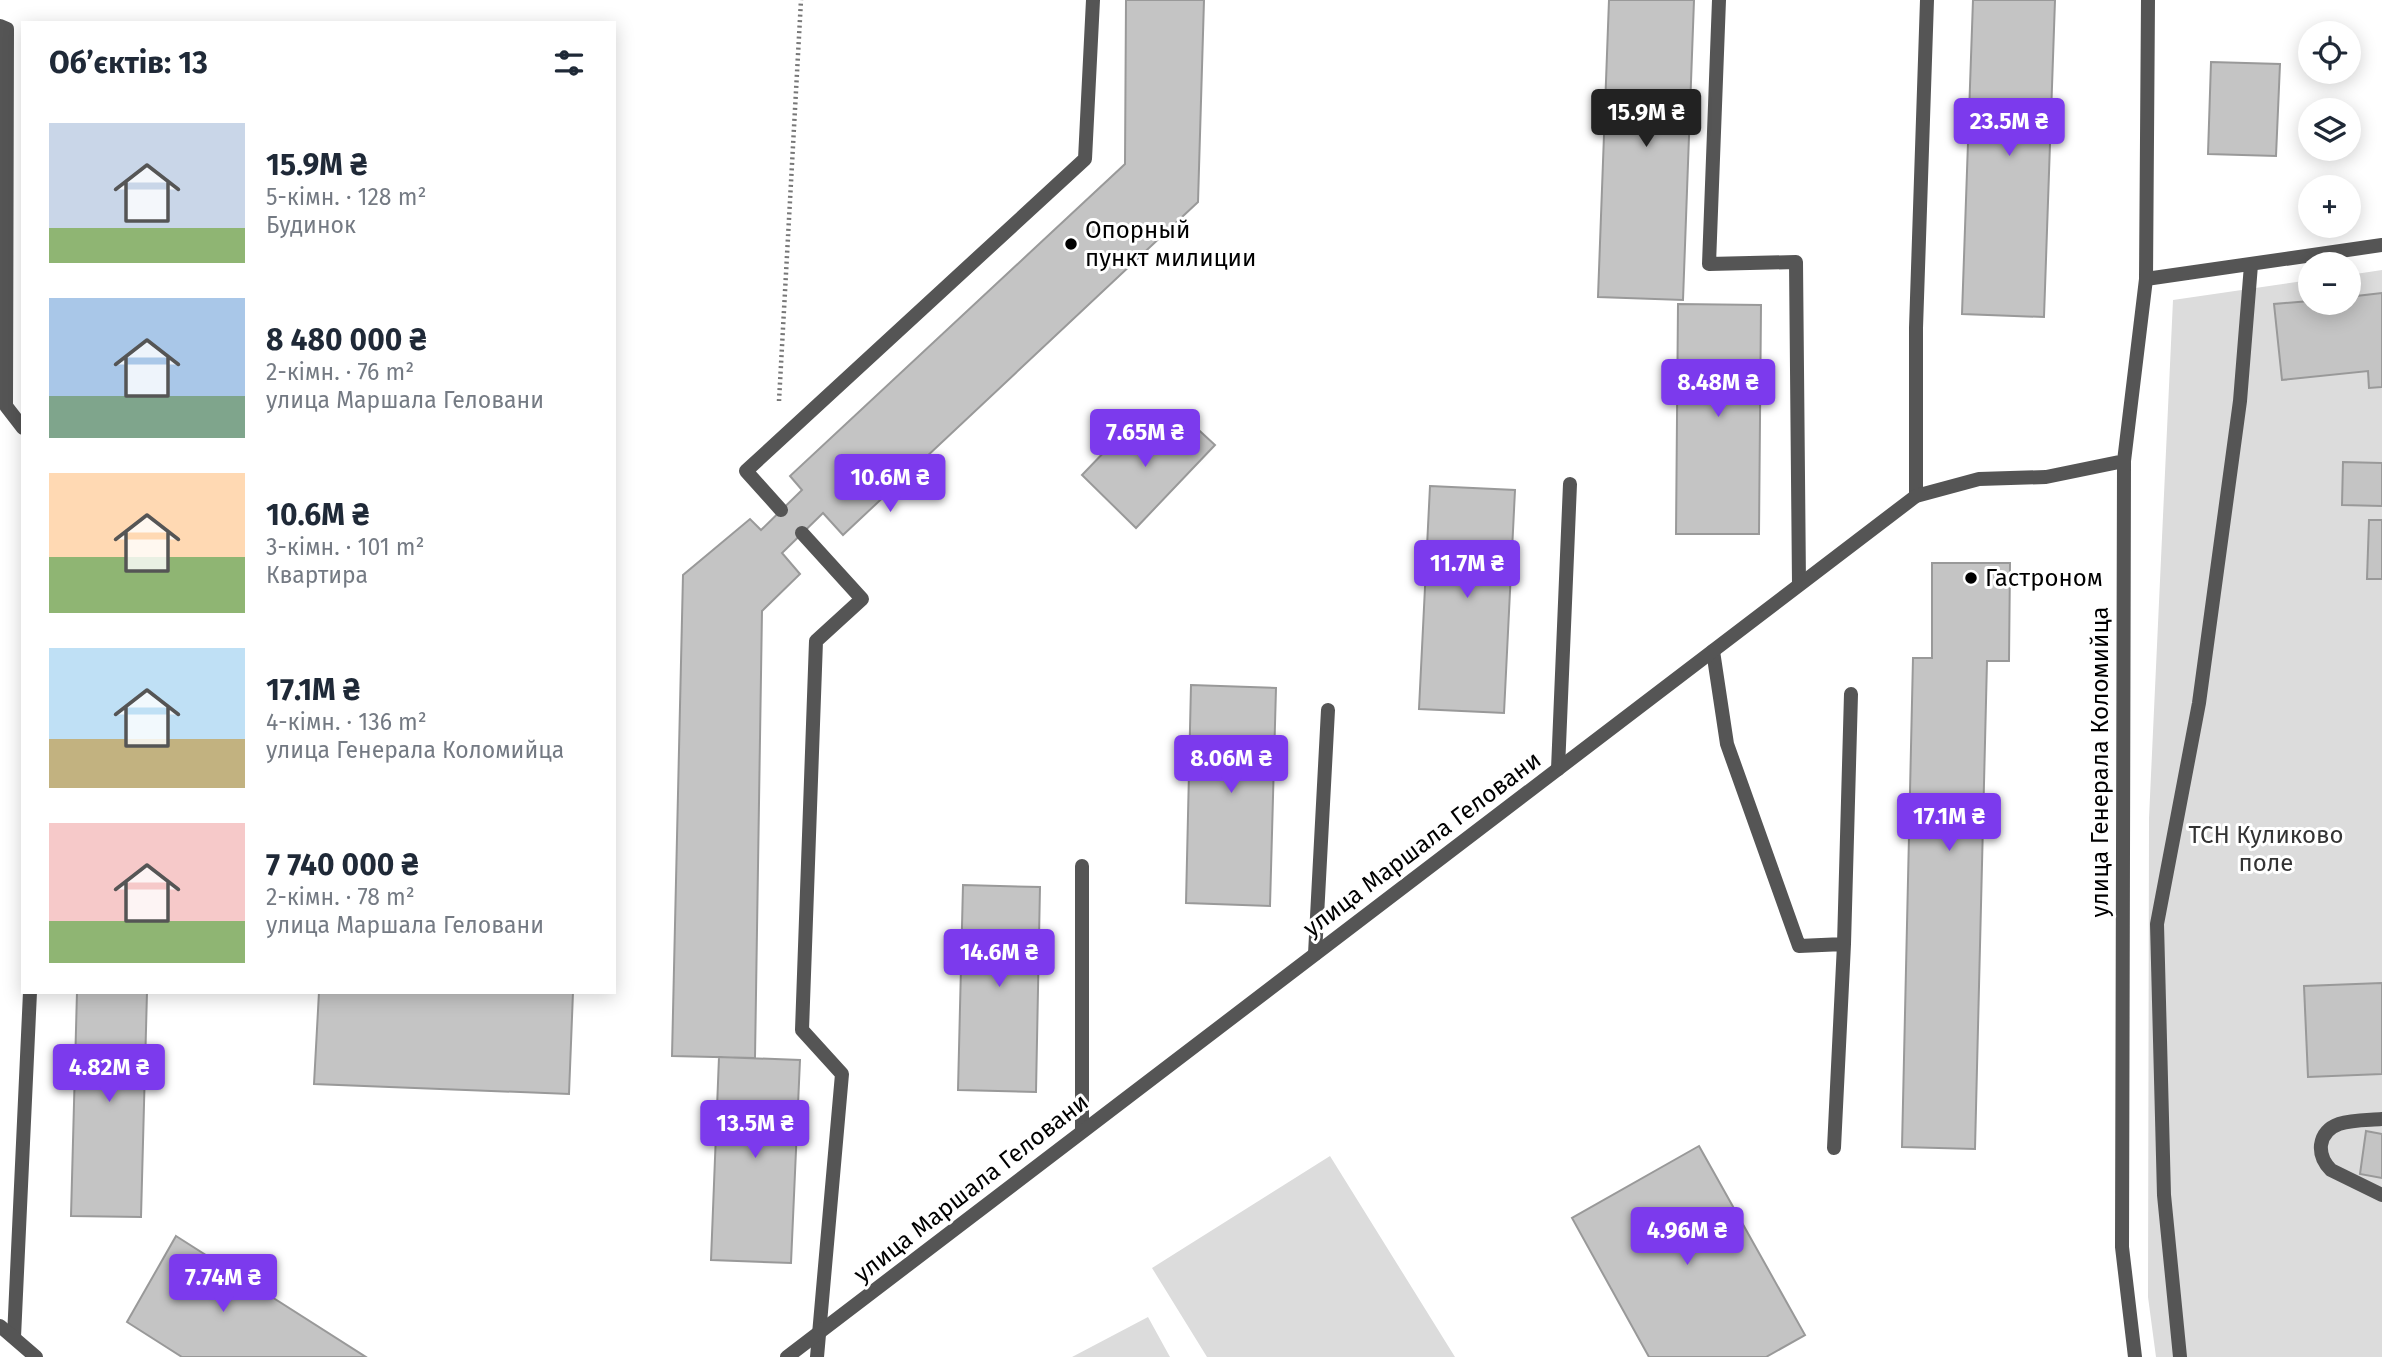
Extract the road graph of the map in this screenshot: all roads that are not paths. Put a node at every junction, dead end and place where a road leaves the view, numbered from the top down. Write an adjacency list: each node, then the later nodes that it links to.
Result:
1 (1093, 0): 14 (street)
2 (1719, 0): 16 (street)
3 (1927, 0): 13 (street)
4 (2148, 0): 9 (street, улица Генерала Коломийца)
5 (0, 26): 6 (street)
6 (3, 87): 10 (street)
7 (2382, 245): 8 (street)
8 (2251, 265): 9 (street); 36 (street)
9 (2146, 279): 11 (street, улица Генерала Коломийца)
10 (21, 425)
11 (2124, 461): 13 (street, улица Маршала Геловани); 35 (street, улица Генерала Коломийца)
12 (1570, 484): 20 (street)
13 (1916, 496): 16 (street, улица Маршала Геловани)
14 (781, 510)
15 (802, 533): 30 (street)
16 (1800, 584): 17 (street, улица Маршала Геловани)
17 (1713, 651): 20 (street, улица Маршала Геловани); 22 (street)
18 (1851, 694): 22 (street)
19 (1328, 710): 23 (street)
20 (1558, 769): 23 (street, улица Маршала Геловани)
21 (1082, 866): 26 (street)
22 (1844, 944): 27 (street)
23 (1315, 954): 26 (street, улица Маршала Геловани)
24 (30, 994): 31 (street)
25 (2382, 1119): 28 (street)
26 (1082, 1131): 30 (street, улица Маршала Геловани)
27 (1834, 1147)
28 (2382, 1195)
29 (0, 1326): 31 (street)
30 (818, 1334): 33 (street, улица Маршала Геловани); 34 (street)
31 (14, 1337): 32 (street)
32 (36, 1357)
33 (787, 1357)
34 (817, 1357)
35 (2135, 1357)
36 (2180, 1357)

